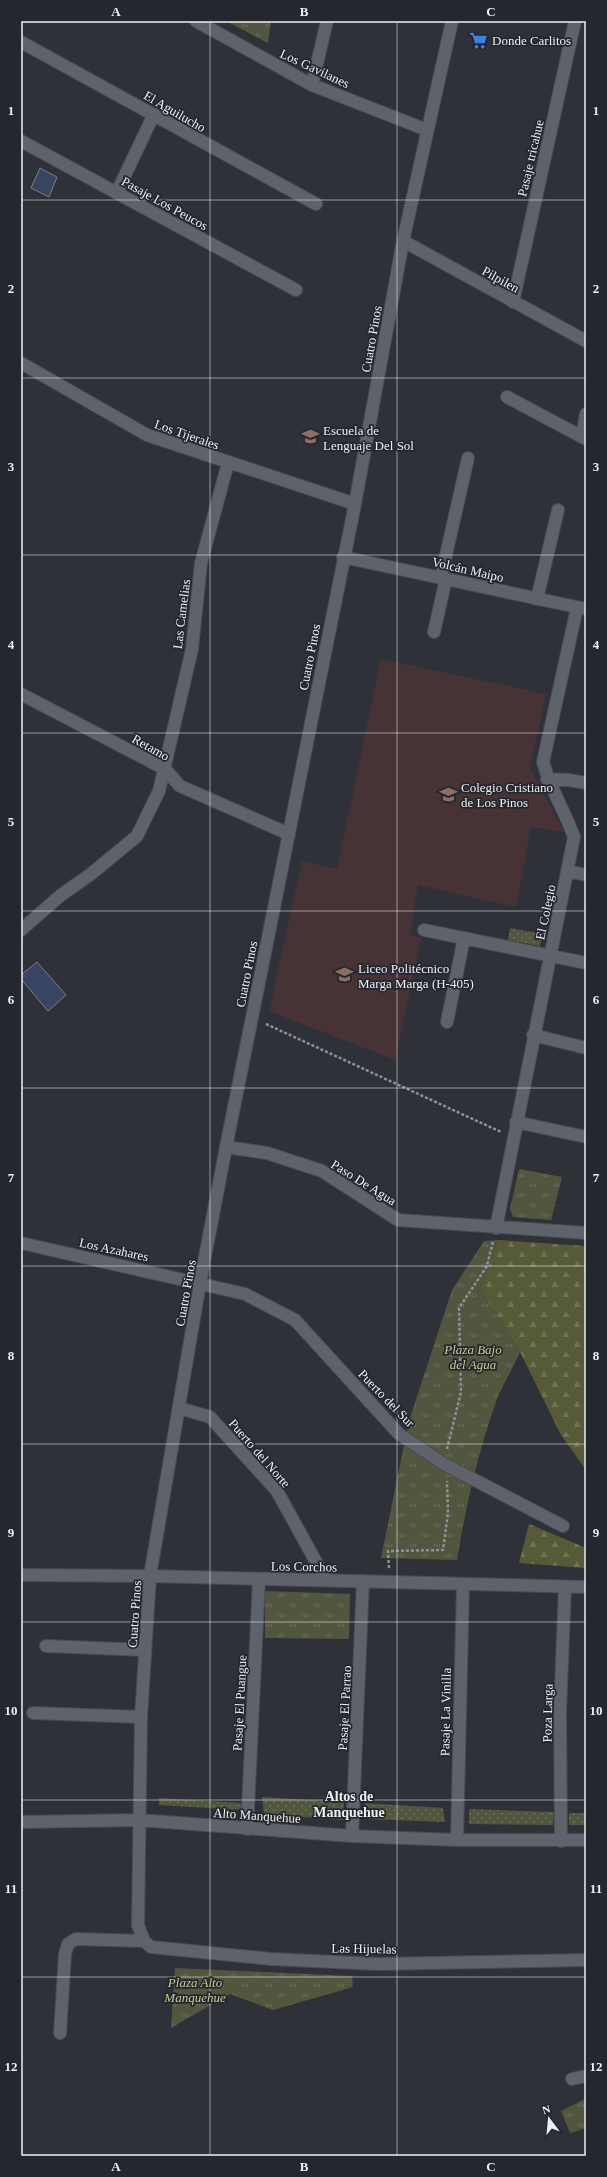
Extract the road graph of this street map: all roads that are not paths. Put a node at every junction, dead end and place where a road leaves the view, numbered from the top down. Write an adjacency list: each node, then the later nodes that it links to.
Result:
1 (196, 21): 6 (street, Los Gavilanes)
2 (327, 21): 6 (street)
3 (452, 21): 8 (street, Cuatro Pinos)
4 (575, 21): 14 (street, Pasaje tricahue)
5 (21, 42): 7 (street, El Aguilucho)
6 (312, 85): 8 (street, Los Gavilanes)
7 (154, 114): 10 (street); 11 (street, El Aguilucho)
8 (427, 130): 12 (street, Cuatro Pinos)
9 (21, 141): 10 (street, Pasaje Los Peucos)
10 (117, 192): 13 (street, Pasaje Los Peucos)
11 (316, 204)
12 (403, 241): 14 (street, Pilpilen); 22 (street, Cuatro Pinos)
13 (296, 290)
14 (512, 302): 15 (street, Pilpilen)
15 (586, 341)
16 (21, 364): 21 (street, Los Tijerales)
17 (507, 397): 19 (street)
18 (586, 414): 19 (street)
19 (584, 438)
20 (468, 458): 25 (street)
21 (228, 463): 22 (street, Los Tijerales); 30 (street, Las Camelias)
22 (355, 504): 24 (street, Cuatro Pinos)
23 (558, 510): 26 (street)
24 (343, 557): 25 (street, Volcán Maipo); 33 (street, Cuatro Pinos)
25 (444, 578): 26 (street, Volcán Maipo); 28 (street)
26 (537, 599): 27 (street, Volcán Maipo)
27 (581, 609): 31 (street, El Colegio)
28 (434, 632)
29 (21, 694): 30 (street, Retamo)
30 (165, 769): 33 (street, Retamo); 36 (street, Las Camelias)
31 (547, 779): 32 (street); 34 (street, El Colegio)
32 (586, 783)
33 (288, 834): 46 (street, Cuatro Pinos)
34 (568, 871): 35 (street); 39 (street, El Colegio)
35 (586, 875)
36 (21, 930)
37 (424, 930): 38 (street)
38 (464, 938): 39 (street); 41 (street)
39 (550, 955): 40 (street); 42 (street, El Colegio)
40 (586, 963)
41 (447, 1022)
42 (533, 1035): 43 (street); 44 (street, El Colegio)
43 (586, 1048)
44 (516, 1122): 45 (street); 47 (street, El Colegio)
45 (586, 1137)
46 (226, 1147): 47 (street, Paso De Agua); 50 (street, Cuatro Pinos)
47 (496, 1228): 48 (street, Paso De Agua)
48 (586, 1233)
49 (21, 1243): 50 (street, Los Azahares)
50 (200, 1282): 51 (street, Cuatro Pinos); 52 (street, Puerto del Sur)
51 (179, 1408): 54 (street, Cuatro Pinos); 56 (street, Puerto del Norte)
52 (563, 1526)
53 (21, 1575): 54 (street, Los Corchos)
54 (150, 1576): 55 (street, Los Corchos); 62 (street, Cuatro Pinos)
55 (259, 1580): 56 (street, Los Corchos); 67 (street, Pasaje El Puangue)
56 (326, 1580): 57 (street, Los Corchos)
57 (363, 1581): 58 (street, Los Corchos); 68 (street, Pasaje El Parrao)
58 (463, 1584): 59 (street, Los Corchos); 69 (street, Pasaje La Vinilla)
59 (565, 1587): 60 (street, Los Corchos); 71 (street, Poza Larga)
60 (586, 1587)
61 (46, 1646): 62 (street)
62 (145, 1650): 64 (street, Cuatro Pinos)
63 (33, 1713): 64 (street)
64 (141, 1717): 65 (street, Cuatro Pinos)
65 (139, 1820): 66 (street, Alto Manquehue); 67 (street, Alto Manquehue); 72 (street, Cuatro Pinos)
66 (21, 1822)
67 (247, 1828): 68 (street, Alto Manquehue)
68 (352, 1836): 69 (street, Alto Manquehue)
69 (457, 1840): 71 (street, Alto Manquehue)
70 (586, 1840): 71 (street, Alto Manquehue)
71 (561, 1841)
72 (144, 1941): 73 (street, Las Hijuelas); 74 (street)
73 (586, 1960)
74 (60, 2033)
75 (586, 2076): 76 (street)
76 (572, 2079)

